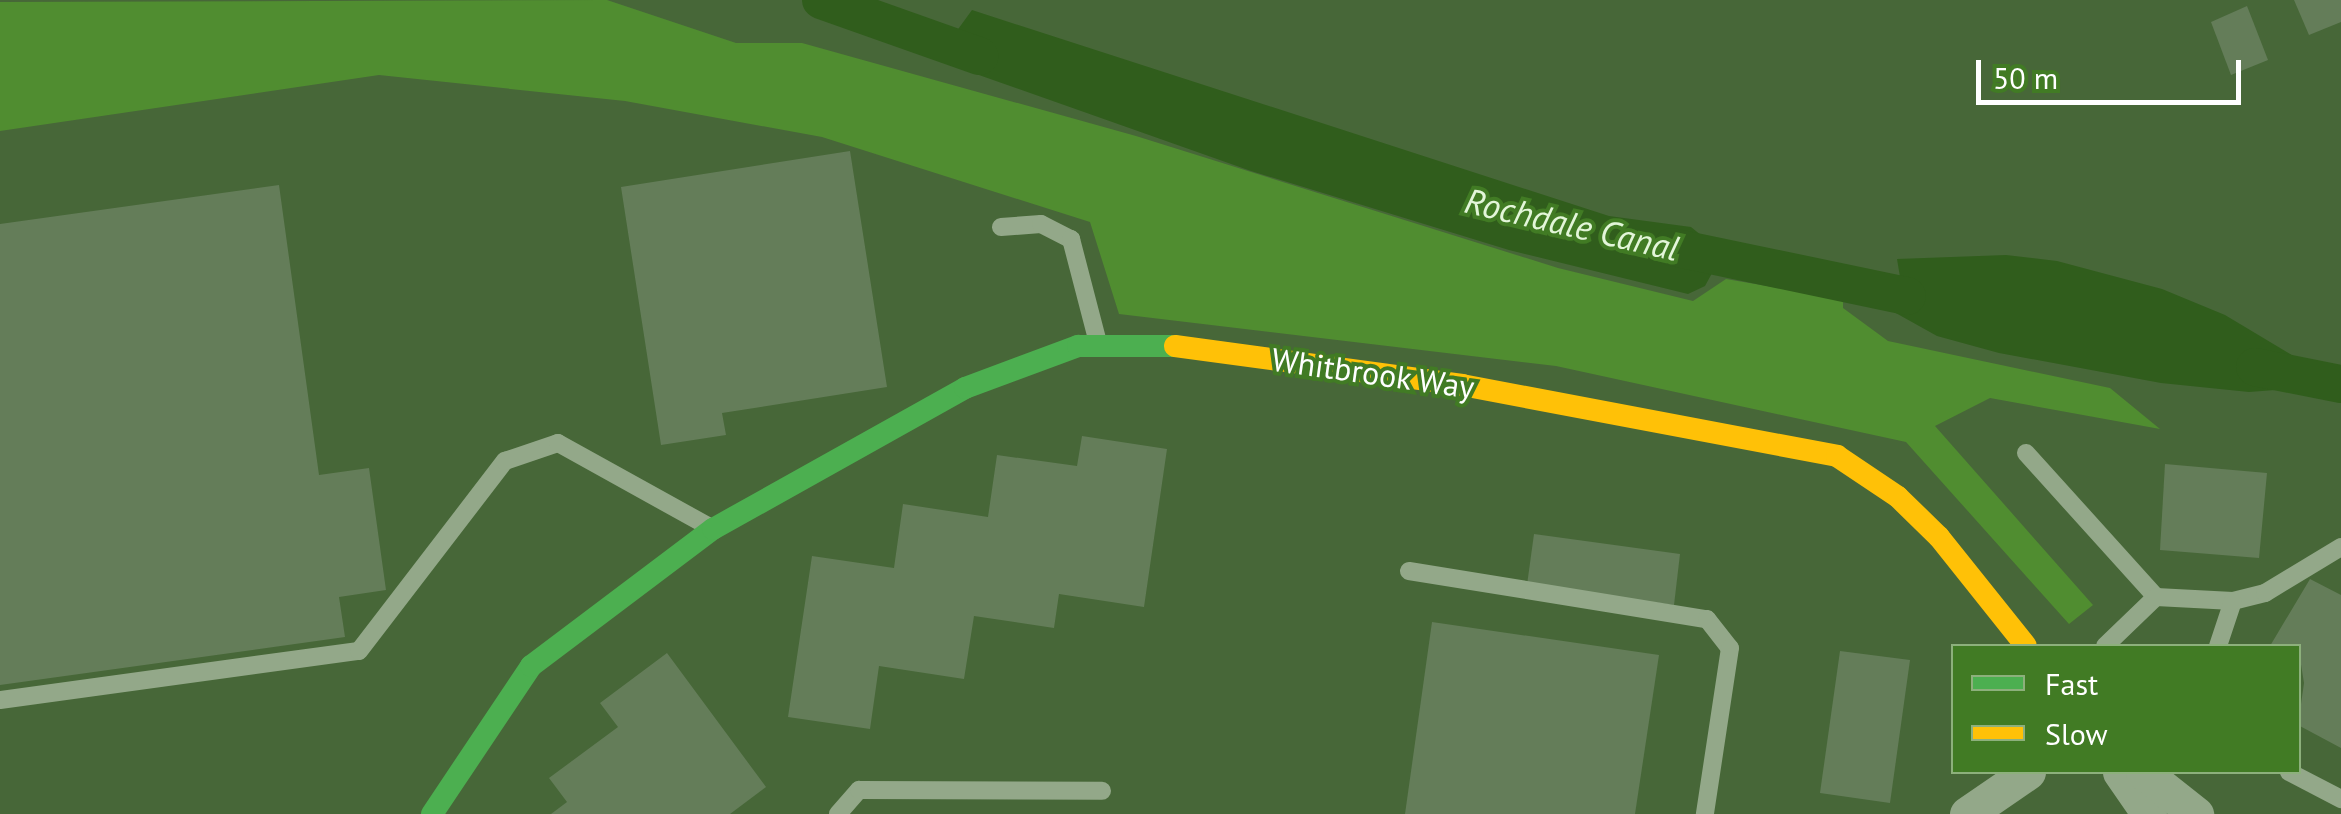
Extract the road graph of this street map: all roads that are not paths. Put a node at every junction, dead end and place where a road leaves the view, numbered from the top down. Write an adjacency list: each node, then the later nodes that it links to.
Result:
1 (1001, 227): 2 (lane)
2 (1098, 344): 4 (street, Whitbrook Way); 9 (street, Whitbrook Way)
3 (2026, 454): 7 (lane)
4 (712, 528): 12 (lane); 19 (street, Whitbrook Way)
5 (2341, 547): 8 (lane)
6 (1409, 572): 21 (lane)
7 (2156, 598): 8 (lane); 10 (lane)
8 (2233, 601): 11 (lane)
9 (2024, 644)
10 (2107, 644)
11 (2219, 644)
12 (0, 700)
13 (2025, 774): 22 (street)
14 (2121, 774): 23 (street)
15 (2146, 774): 24 (street)
16 (2293, 774): 18 (lane)
17 (1102, 791): 20 (lane)
18 (2341, 799)
19 (432, 814)
20 (838, 814)
21 (1706, 814)
22 (1967, 814)
23 (2149, 814)
24 (2196, 814)

